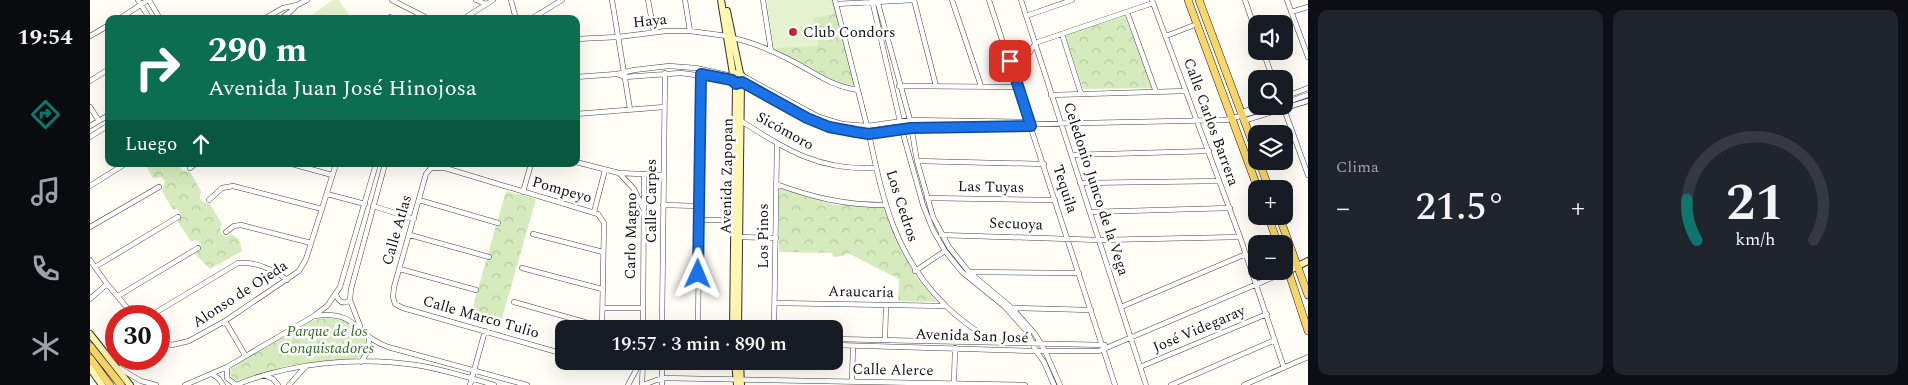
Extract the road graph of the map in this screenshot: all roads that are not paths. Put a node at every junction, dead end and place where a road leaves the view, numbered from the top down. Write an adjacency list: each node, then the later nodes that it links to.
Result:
1 (138, 0): 28 (street)
2 (148, 0): 28 (street); 35 (street)
3 (307, 0): 29 (street)
4 (392, 0): 38 (street)
5 (476, 0): 27 (street)
6 (493, 0): 27 (street)
7 (511, 0): 40 (street)
8 (562, 0): 41 (street)
9 (612, 0): 51 (street)
10 (648, 0): 47 (street)
11 (684, 0): 46 (street)
12 (721, 0): 52 (street, Avenida Zapopan)
13 (725, 0): 52 (street, Avenida Zapopan)
14 (763, 0): 55 (street)
15 (914, 0): 24 (street); 66 (street)
16 (952, 0): 67 (street)
17 (990, 0): 61 (street, Tequila)
18 (1021, 0): 43 (street, Celedonio Junco de la Vega)
19 (1072, 0): 43 (street)
20 (1188, 0): 44 (main road)
21 (1199, 0): 88 (main road)
22 (1245, 0): 42 (street)
23 (1287, 0): 32 (street)
24 (875, 1): 25 (street); 65 (street); 94 (street)
25 (836, 2): 70 (street)
26 (1153, 2): 31 (street); 50 (street, Calle Carlos Barrera)
27 (486, 4): 39 (street)
28 (141, 5): 33 (street); 34 (street)
29 (297, 5): 36 (street); 37 (street)
30 (1308, 7): 32 (street)
31 (1127, 12): 48 (street); 72 (street)
32 (1291, 12): 56 (street)
33 (125, 15)
34 (147, 15)
35 (157, 15)
36 (271, 15)
37 (286, 15)
38 (421, 15)
39 (470, 15)
40 (515, 15)
41 (538, 15)
42 (1250, 15)
43 (1026, 16): 54 (street, Celedonio Junco de la Vega)
44 (1197, 24): 50 (street); 90 (main road)
45 (105, 27): 49 (street)
46 (690, 31): 47 (street, Haya); 52 (street, Haya)
47 (654, 32): 51 (street, Haya)
48 (1062, 34): 54 (street); 73 (street)
49 (90, 36)
50 (1166, 36): 71 (street, Calle Carlos Barrera)
51 (618, 37): 53 (street, Haya); 59 (street)
52 (730, 37): 55 (street, Haya); 63 (street, Avenida Zapopan)
53 (580, 38)
54 (1035, 44): 61 (street); 75 (street, Celedonio Junco de la Vega)
55 (771, 51): 70 (street, Haya)
56 (1308, 58)
57 (105, 72): 64 (street)
58 (665, 73): 59 (street); 60 (street); 81 (street, Calle Carpes)
59 (624, 74): 62 (street); 63 (street); 82 (street)
60 (701, 74): 63 (street); 142 (street)
61 (1015, 76): 68 (street, Tequila)
62 (580, 77)
63 (737, 79): 93 (street, Avenida Zapopan); 99 (street); 104 (street); 151 (street, Avenida Zapopan)
64 (90, 81)
65 (899, 86): 66 (street); 91 (street)
66 (936, 86): 67 (street)
67 (981, 86): 68 (street)
68 (1018, 87): 96 (street, Tequila)
69 (1308, 88): 74 (street)
70 (858, 90): 99 (street)
71 (1186, 91): 72 (street); 95 (street, Calle Carlos Barrera)
72 (1156, 92): 73 (street)
73 (1081, 94): 75 (street)
74 (1293, 94)
75 (1051, 95): 97 (street, Celedonio Junco de la Vega)
76 (1308, 95): 78 (street)
77 (1308, 101): 79 (street)
78 (1293, 102)
79 (1293, 104)
80 (90, 107): 92 (street)
81 (664, 107): 82 (street); 124 (street, Calle Carpes)
82 (630, 109): 84 (street)
83 (1248, 113): 88 (street)
84 (580, 114)
85 (1248, 115): 88 (street)
86 (1248, 115): 88 (street)
87 (1286, 115): 125 (street)
88 (1244, 116): 90 (street); 102 (main road)
89 (105, 117): 92 (street)
90 (1232, 119): 95 (street); 126 (main road)
91 (910, 120): 94 (street); 96 (street); 101 (street)
92 (99, 121): 98 (street)
93 (741, 121): 106 (street, Sicómoro); 159 (street, Avenida Zapopan)
94 (901, 121): 99 (street); 103 (street)
95 (1198, 121): 97 (street); 107 (street, Calle Carlos Barrera)
96 (1030, 124): 97 (street); 101 (street); 111 (street, Tequila)
97 (1061, 124): 108 (street, Celedonio Junco de la Vega)
98 (90, 126)
99 (867, 126)
100 (105, 128): 105 (street)
101 (911, 128): 103 (street); 109 (street)
102 (1248, 128)
103 (902, 130): 104 (street); 166 (street)
104 (869, 134): 119 (street, Los Cedros)
105 (90, 137)
106 (777, 143): 119 (street, Sicómoro); 129 (street, Los Pinos)
107 (1209, 151): 108 (street); 127 (street, Calle Carlos Barrera)
108 (1072, 155): 128 (street, Celedonio Junco de la Vega)
109 (917, 162): 111 (street); 134 (street)
110 (580, 163): 120 (street)
111 (1044, 164): 137 (street, Tequila)
112 (120, 167): 130 (street)
113 (303, 167): 123 (street)
114 (335, 167): 123 (street, Alonso de Ojeda)
115 (375, 167): 138 (street)
116 (384, 167): 140 (street)
117 (530, 167): 132 (street)
118 (432, 168): 132 (street, Pompeyo); 136 (street, Calle Atlas)
119 (876, 168): 139 (street, Los Cedros)
120 (605, 170): 121 (street); 147 (street)
121 (619, 173): 122 (street); 145 (street)
122 (644, 174): 124 (street); 145 (street, Carlo Magno)
123 (332, 175): 133 (street, Alonso de Ojeda)
124 (663, 175): 141 (street, Calle Carpes)
125 (1308, 175)
126 (1255, 180)
127 (1219, 181): 128 (street); 143 (street, Calle Carlos Barrera)
128 (1080, 183): 146 (street, Celedonio Junco de la Vega)
129 (776, 184): 139 (street); 161 (street, Los Pinos)
130 (90, 186)
131 (159, 187): 154 (street)
132 (523, 192): 147 (street, Pompeyo)
133 (327, 194): 138 (street); 144 (street, Alonso de Ojeda)
134 (927, 198): 137 (street, Las Tuyas); 158 (street)
135 (209, 200): 144 (street)
136 (419, 200): 149 (street, Calle Atlas); 152 (street)
137 (1055, 200): 162 (street, Tequila)
138 (364, 204): 188 (street)
139 (886, 205): 177 (street, Los Cedros)
140 (373, 206): 149 (street); 191 (street)
141 (663, 206): 142 (street); 209 (street, Calle Carpes)
142 (699, 206): 150 (street)
143 (1230, 208): 146 (street); 160 (street, Calle Carlos Barrera)
144 (322, 209): 164 (street, Alonso de Ojeda)
145 (645, 212): 201 (street, Carlo Magno)
146 (1090, 212): 163 (street, Celedonio Junco de la Vega)
147 (596, 213): 167 (street)
148 (178, 217): 172 (street)
149 (414, 219): 157 (street, Calle Atlas)
150 (699, 220): 151 (street); 210 (street)
151 (734, 220): 211 (street, Avenida Zapopan)
152 (498, 223)
153 (1282, 225): 173 (main road)
154 (90, 227)
155 (226, 232): 164 (street)
156 (533, 234): 167 (street)
157 (410, 235): 169 (street); 175 (street, Calle Atlas)
158 (941, 235): 162 (street, Secuoya); 178 (street)
159 (739, 237): 161 (street); 212 (street, Avenida Zapopan)
160 (1240, 237): 163 (street, Secuoya); 168 (street, Calle Carlos Barrera)
161 (776, 238): 194 (street, Los Pinos)
162 (1068, 238): 163 (street, Secuoya); 179 (street, Tequila)
163 (1099, 240): 199 (street, Celedonio Junco de la Vega)
164 (311, 243): 180 (street, Alonso de Ojeda)
165 (198, 248): 189 (street)
166 (945, 250): 177 (street); 226 (street)
167 (603, 252): 185 (street)
168 (1246, 254): 184 (street, Calle Carlos Barrera); 199 (street)
169 (488, 257)
170 (90, 260): 172 (street)
171 (1308, 261): 173 (street, Avenida San José)
172 (95, 267): 183 (street)
173 (1298, 267): 176 (street, Avenida San José); 187 (main road)
174 (522, 268): 185 (street)
175 (400, 269): 186 (street); 192 (street, Calle Atlas)
176 (1293, 269)
177 (915, 271): 198 (street, Los Cedros)
178 (969, 272): 179 (street); 202 (street)
179 (1079, 273): 203 (street, Tequila)
180 (287, 280): 196 (street); 214 (street, Alonso de Ojeda)
181 (1267, 280): 184 (street, Avenida San José)
182 (1291, 280): 217 (main road)
183 (108, 284): 189 (street); 190 (street)
184 (1257, 284): 204 (street, Calle Carlos Barrera); 219 (street, Avenida San José)
185 (602, 289): 200 (street)
186 (476, 290)
187 (1308, 293)
188 (336, 294): 191 (street); 205 (street)
189 (118, 296): 195 (street)
190 (90, 299)
191 (350, 300): 215 (street)
192 (393, 302): 216 (street, Calle Marco Tulio)
193 (514, 302): 206 (street)
194 (775, 303): 197 (street, Araucaria); 213 (street, Los Pinos)
195 (125, 305)
196 (169, 305)
197 (886, 305): 198 (street, Araucaria); 222 (street)
198 (946, 306): 225 (street, Los Cedros)
199 (1122, 306): 219 (street, Celedonio Junco de la Vega)
200 (602, 308): 201 (street); 207 (street)
201 (643, 308): 208 (street, Carlo Magno)
202 (1012, 308): 203 (street); 227 (street)
203 (1090, 310): 233 (street, Tequila)
204 (1267, 314): 224 (street, Calle Carlos Barrera); 246 (street, José Videgaray)
205 (314, 316): 215 (street); 239 (street)
206 (575, 320)
207 (602, 320)
208 (643, 320)
209 (662, 320)
210 (698, 320)
211 (733, 320)
212 (738, 320)
213 (774, 320)
214 (225, 321): 228 (street, Alonso de Ojeda); 239 (street)
215 (360, 327): 220 (street)
216 (486, 331): 235 (street, Calle Marco Tulio); 250 (street)
217 (1308, 331)
218 (90, 334): 238 (street)
219 (1131, 337): 233 (street, Avenida San José); 246 (street, Celedonio Junco de la Vega)
220 (369, 338): 242 (street); 250 (street)
221 (843, 339): 222 (street, Avenida San José)
222 (885, 340): 223 (street, Avenida San José)
223 (924, 340): 225 (street, Avenida San José); 232 (street)
224 (1275, 340): 247 (street, Calle Carlos Barrera); 282 (street)
225 (990, 341): 226 (street, Avenida San José)
226 (1032, 343): 227 (street, Avenida San José); 236 (street)
227 (1041, 343): 233 (street, Avenida San José); 237 (street)
228 (170, 344)
229 (843, 345): 231 (street, Avenida San José)
230 (90, 346): 263 (main road)
231 (853, 346): 232 (street, Avenida San José); 259 (street)
232 (924, 347): 234 (street, Avenida San José)
233 (1103, 347): 237 (street, Avenida San José); 280 (street, Tequila)
234 (955, 348): 236 (street, Avenida San José); 260 (street)
235 (555, 351)
236 (1036, 351): 237 (street, Avenida San José); 278 (street)
237 (1045, 351): 279 (street)
238 (105, 353)
239 (244, 355): 245 (street)
240 (90, 358): 262 (main road)
241 (1308, 358): 247 (street)
242 (361, 362): 243 (street); 256 (street)
243 (306, 366): 255 (street); 270 (street)
244 (90, 367): 261 (street); 262 (main road)
245 (227, 367): 254 (street); 268 (street)
246 (1140, 367): 281 (street, Celedonio Junco de la Vega)
247 (1284, 368): 283 (street)
248 (118, 370): 264 (street)
249 (124, 370): 265 (street)
250 (474, 370): 256 (street); 273 (street)
251 (637, 370): 274 (street)
252 (642, 370): 275 (street)
253 (662, 370): 257 (street)
254 (212, 374): 266 (street); 267 (street)
255 (263, 375): 268 (street); 269 (street)
256 (472, 378): 271 (street); 272 (street)
257 (662, 378): 258 (street, Calle Alerce); 275 (street, Calle Alerce); 276 (street)
258 (739, 382): 259 (street, Calle Alerce)
259 (852, 382): 260 (street, Calle Alerce)
260 (954, 383): 277 (street, Calle Alerce)
261 (102, 385)
262 (110, 385)
263 (123, 385)
264 (130, 385)
265 (156, 385)
266 (185, 385)
267 (223, 385)
268 (236, 385)
269 (278, 385)
270 (289, 385)
271 (470, 385)
272 (494, 385)
273 (527, 385)
274 (628, 385)
275 (642, 385)
276 (662, 385)
277 (1025, 385)
278 (1054, 385)
279 (1060, 385)
280 (1115, 385)
281 (1146, 385)
282 (1171, 385)
283 (1244, 385)

